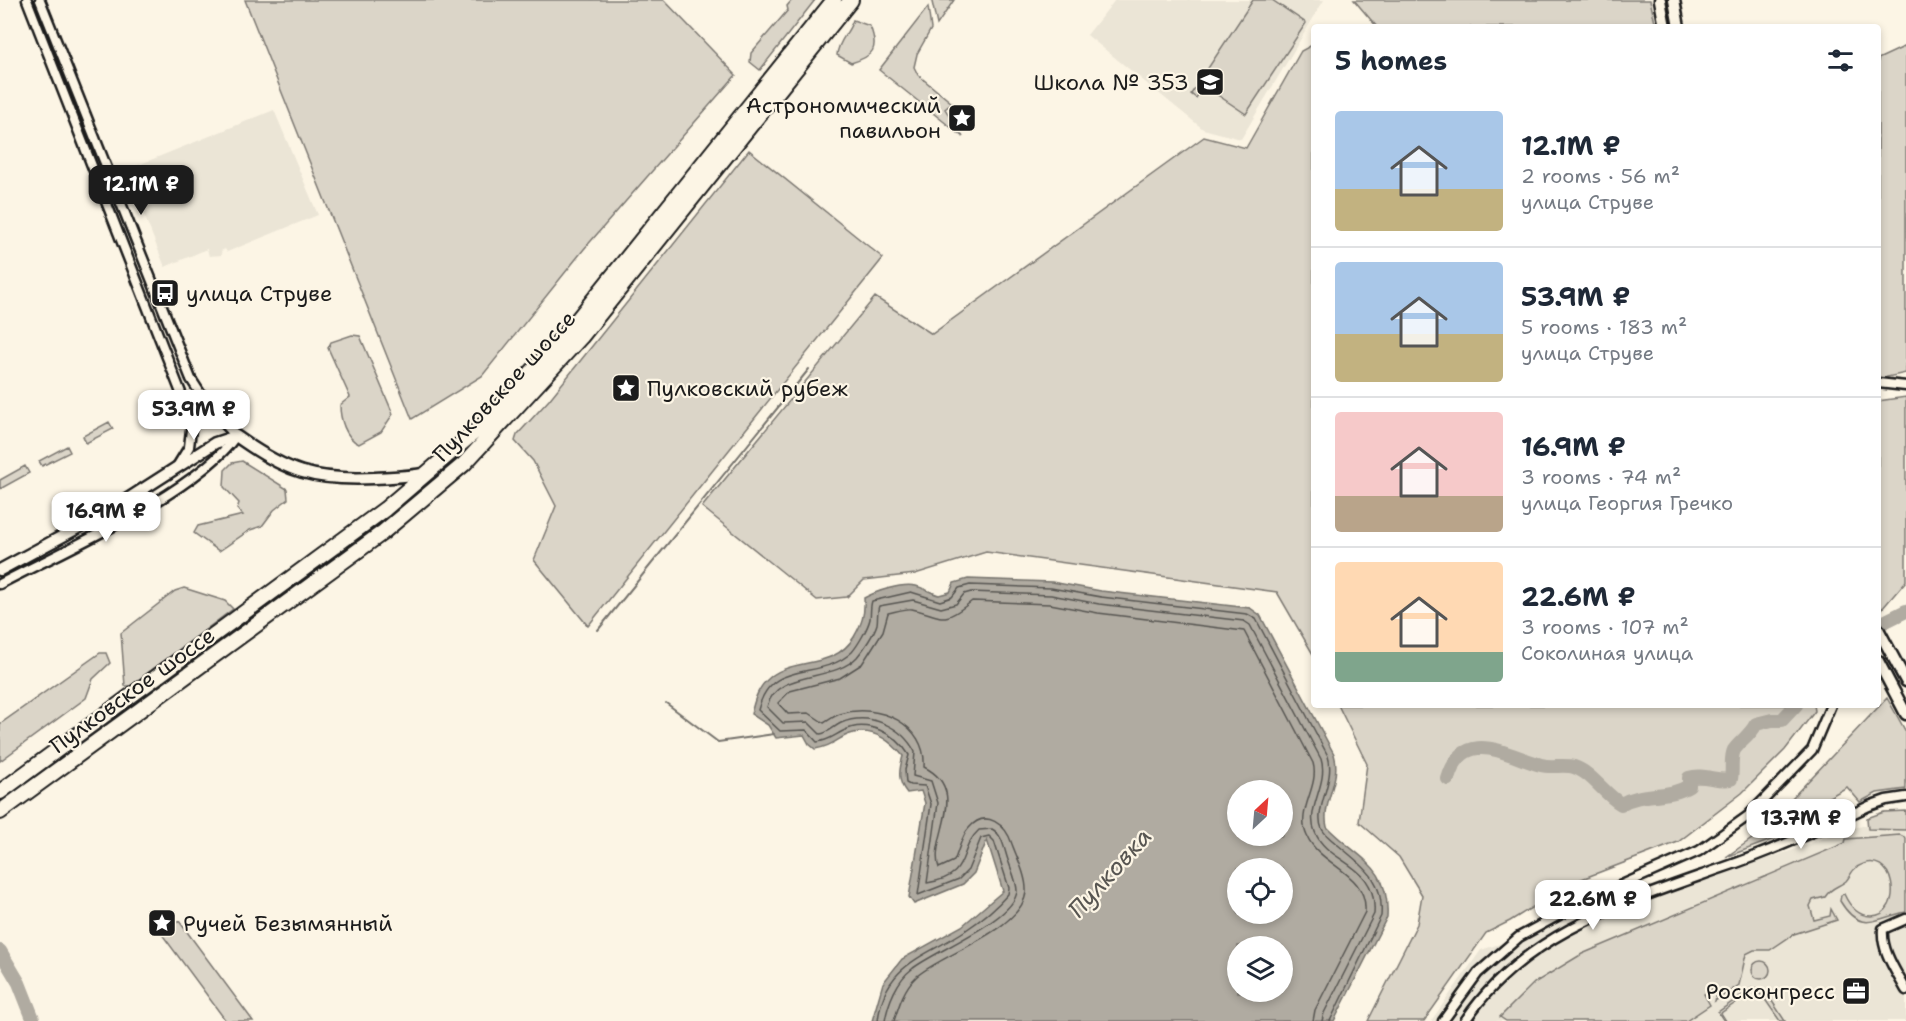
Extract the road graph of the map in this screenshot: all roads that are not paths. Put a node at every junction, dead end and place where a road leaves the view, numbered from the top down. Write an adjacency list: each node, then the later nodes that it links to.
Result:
1 (27, 0): 13 (street)
2 (40, 0): 11 (street)
3 (834, 0): 12 (highway, Пулковское шоссе)
4 (852, 0): 23 (highway, Пулковское шоссе)
5 (1660, 0): 7 (street)
6 (1674, 0): 8 (street)
7 (1664, 24)
8 (1678, 24)
9 (1881, 383): 10 (street)
10 (1906, 386)
11 (236, 436): 12 (street); 13 (street); 15 (street)
12 (432, 471): 21 (highway, Пулковское шоссе)
13 (167, 476): 14 (street)
14 (0, 570)
15 (0, 584)
16 (1881, 635): 18 (street)
17 (1881, 667): 20 (street)
18 (1906, 681)
19 (1830, 708): 26 (street)
20 (1903, 709)
21 (0, 792)
22 (1906, 797): 27 (street)
23 (0, 813)
24 (1906, 919): 25 (street)
25 (1906, 990)
26 (1443, 1021)
27 (1465, 1021)

